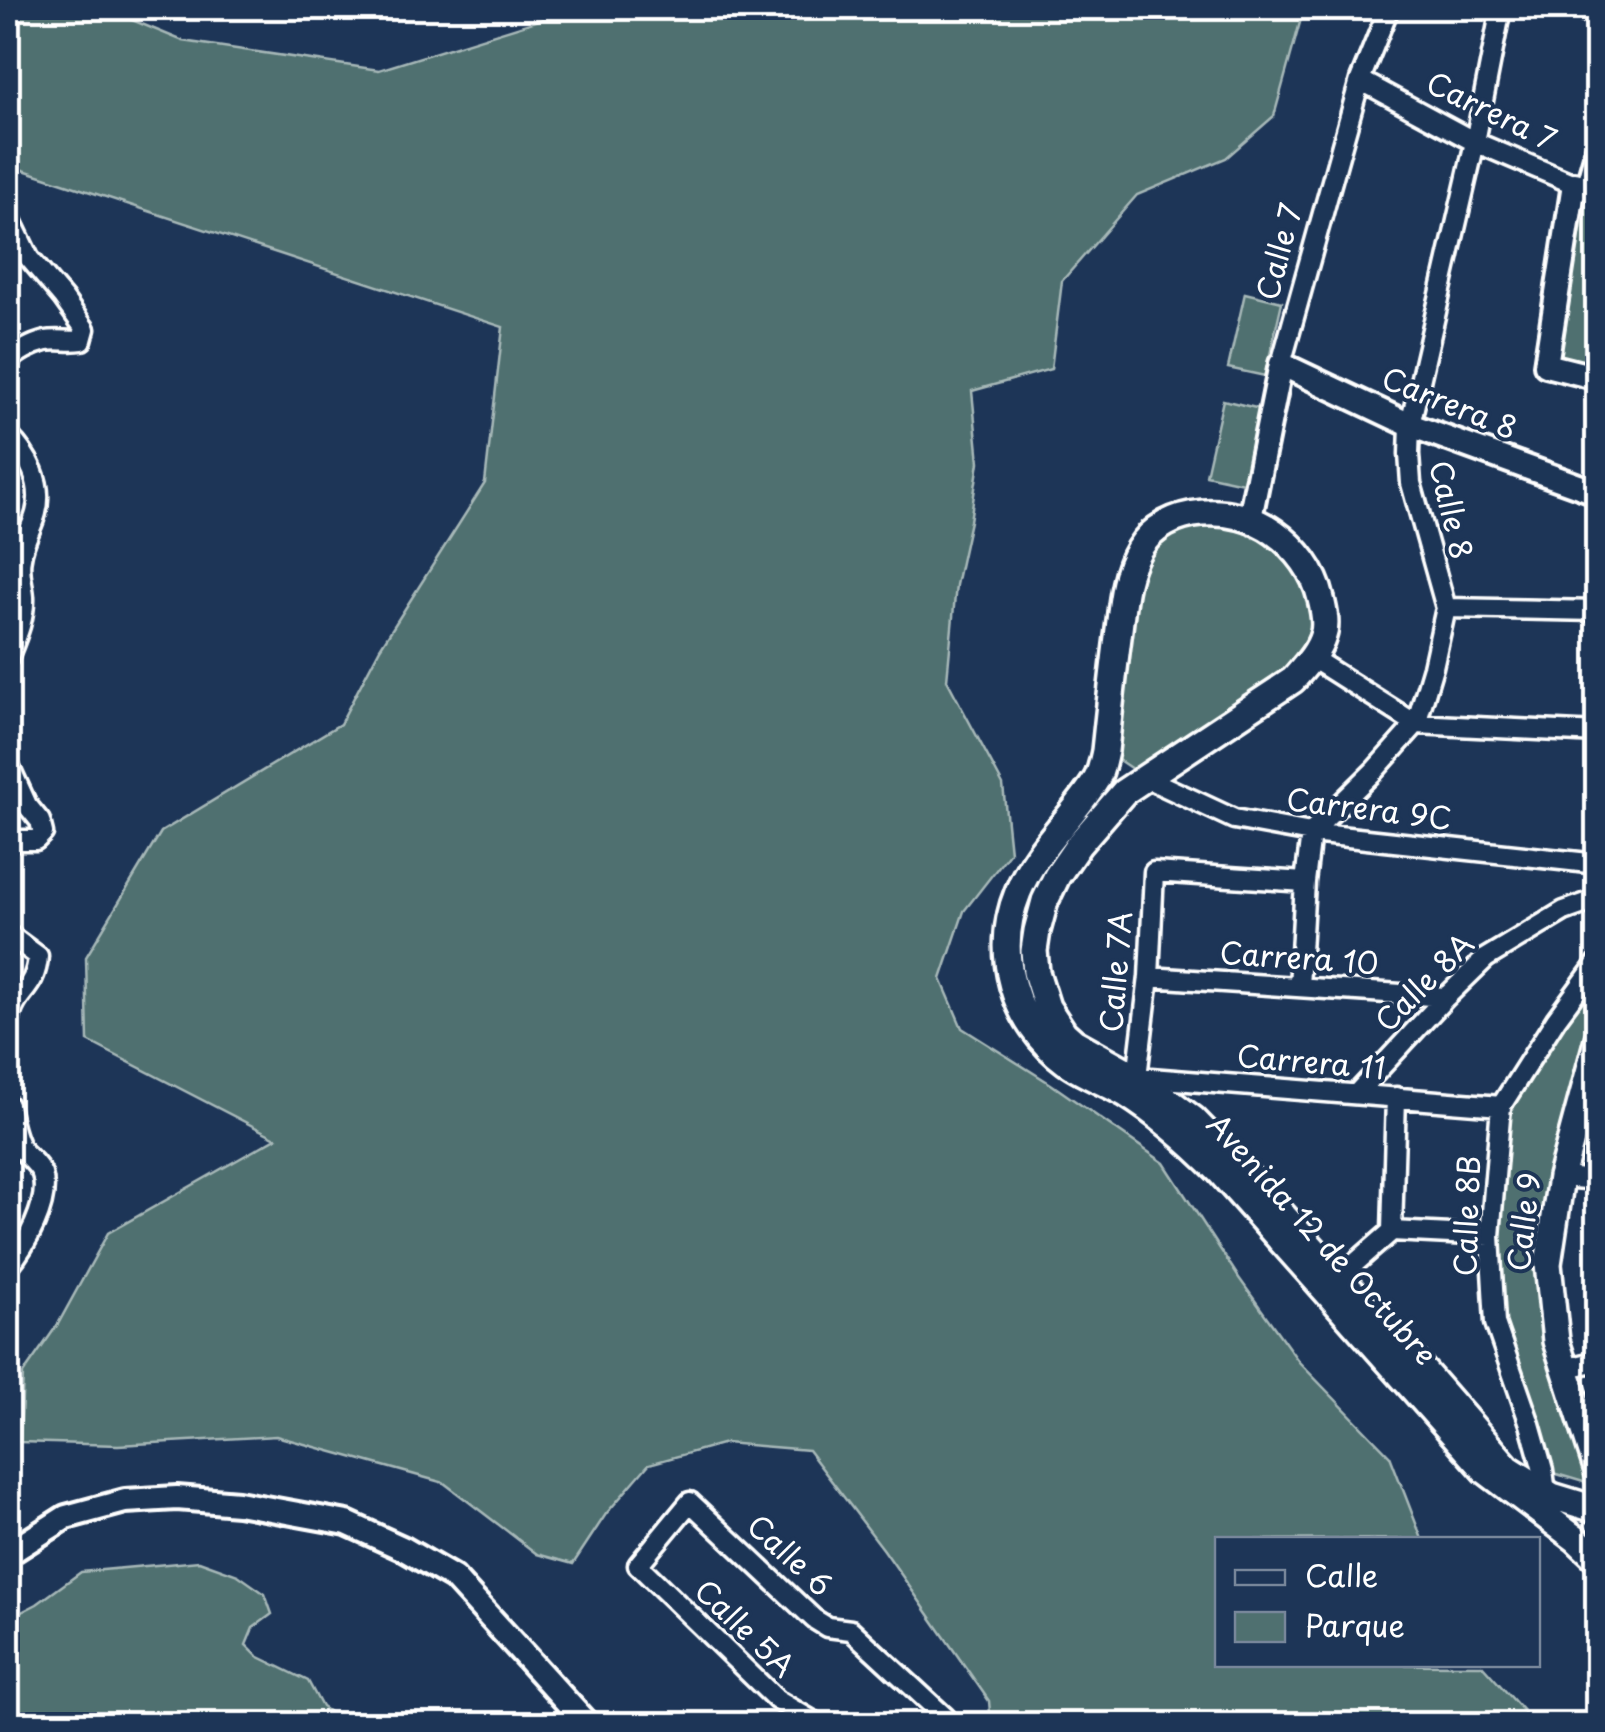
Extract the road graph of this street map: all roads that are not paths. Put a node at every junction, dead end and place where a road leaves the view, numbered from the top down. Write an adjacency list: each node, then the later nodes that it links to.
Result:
1 (1389, 8): 5 (street, Calle 7)
2 (1501, 8): 6 (street, Calle 8)
3 (1575, 8): 4 (street)
4 (1598, 16)
5 (1360, 80): 6 (street, Carrera 7); 11 (street, Calle 7)
6 (1475, 142): 8 (street, Carrera 7); 13 (street, Calle 8)
7 (1598, 149): 8 (street)
8 (1586, 188): 12 (street)
9 (8, 214): 10 (street)
10 (8, 363)
11 (1281, 364): 13 (street, Carrera 8); 16 (street, Calle 7)
12 (1598, 378)
13 (1410, 424): 15 (street, Carrera 8); 17 (street, Calle 8)
14 (8, 435): 19 (street)
15 (1598, 493)
16 (1250, 518): 20 (main road, Avenida 12 de Octubre); 37 (main road, Avenida 12 de Octubre)
17 (1446, 608): 18 (street); 21 (street, Calle 8)
18 (1598, 611)
19 (8, 658)
20 (1312, 658): 21 (street); 24 (main road, Avenida 12 de Octubre)
21 (1416, 724): 22 (street); 25 (street, Calle 8)
22 (1598, 733)
23 (8, 763): 26 (street)
24 (1144, 777): 25 (street, Carrera 9C); 37 (main road, Avenida 12 de Octubre)
25 (1311, 833): 27 (street, Carrera 9C); 28 (street)
26 (8, 844)
27 (1598, 864)
28 (1305, 882): 32 (street, Calle 7A); 33 (street)
29 (1598, 899): 34 (street, Calle 8A)
30 (8, 934): 35 (street)
31 (1598, 962): 41 (street, Calle 8B)
32 (1149, 976): 33 (street, Carrera 10); 37 (street, Calle 7A)
33 (1300, 987): 34 (street, Carrera 10)
34 (1446, 996): 38 (street, Calle 8A)
35 (8, 1038)
36 (1598, 1039): 42 (main road, Calle 9)
37 (1132, 1086): 38 (street, Carrera 11); 47 (main road, Avenida 12 de Octubre); 55 (main road, Avenida 12 de Octubre)
38 (1356, 1094): 39 (street, Carrera 11)
39 (1396, 1097): 41 (street, Carrera 11); 44 (street)
40 (8, 1105): 46 (street)
41 (1501, 1106): 45 (street, Calle 8B)
42 (1562, 1177): 43 (street); 49 (main road, Calle 9)
43 (1598, 1180)
44 (1392, 1230): 45 (street); 47 (street)
45 (1490, 1236): 51 (street, Calle 8B)
46 (8, 1267)
47 (1338, 1278): 51 (main road, Avenida 12 de Octubre)
48 (1598, 1362): 49 (street)
49 (1563, 1370): 50 (main road, Calle 9)
50 (1598, 1470)
51 (1546, 1492): 53 (main road, Avenida 12 de Octubre)
52 (690, 1502): 56 (street, Calle 6); 58 (street, Calle 5A)
53 (1598, 1510)
54 (8, 1554): 57 (street)
55 (1598, 1560)
56 (945, 1717)
57 (587, 1724)
58 (818, 1724)

